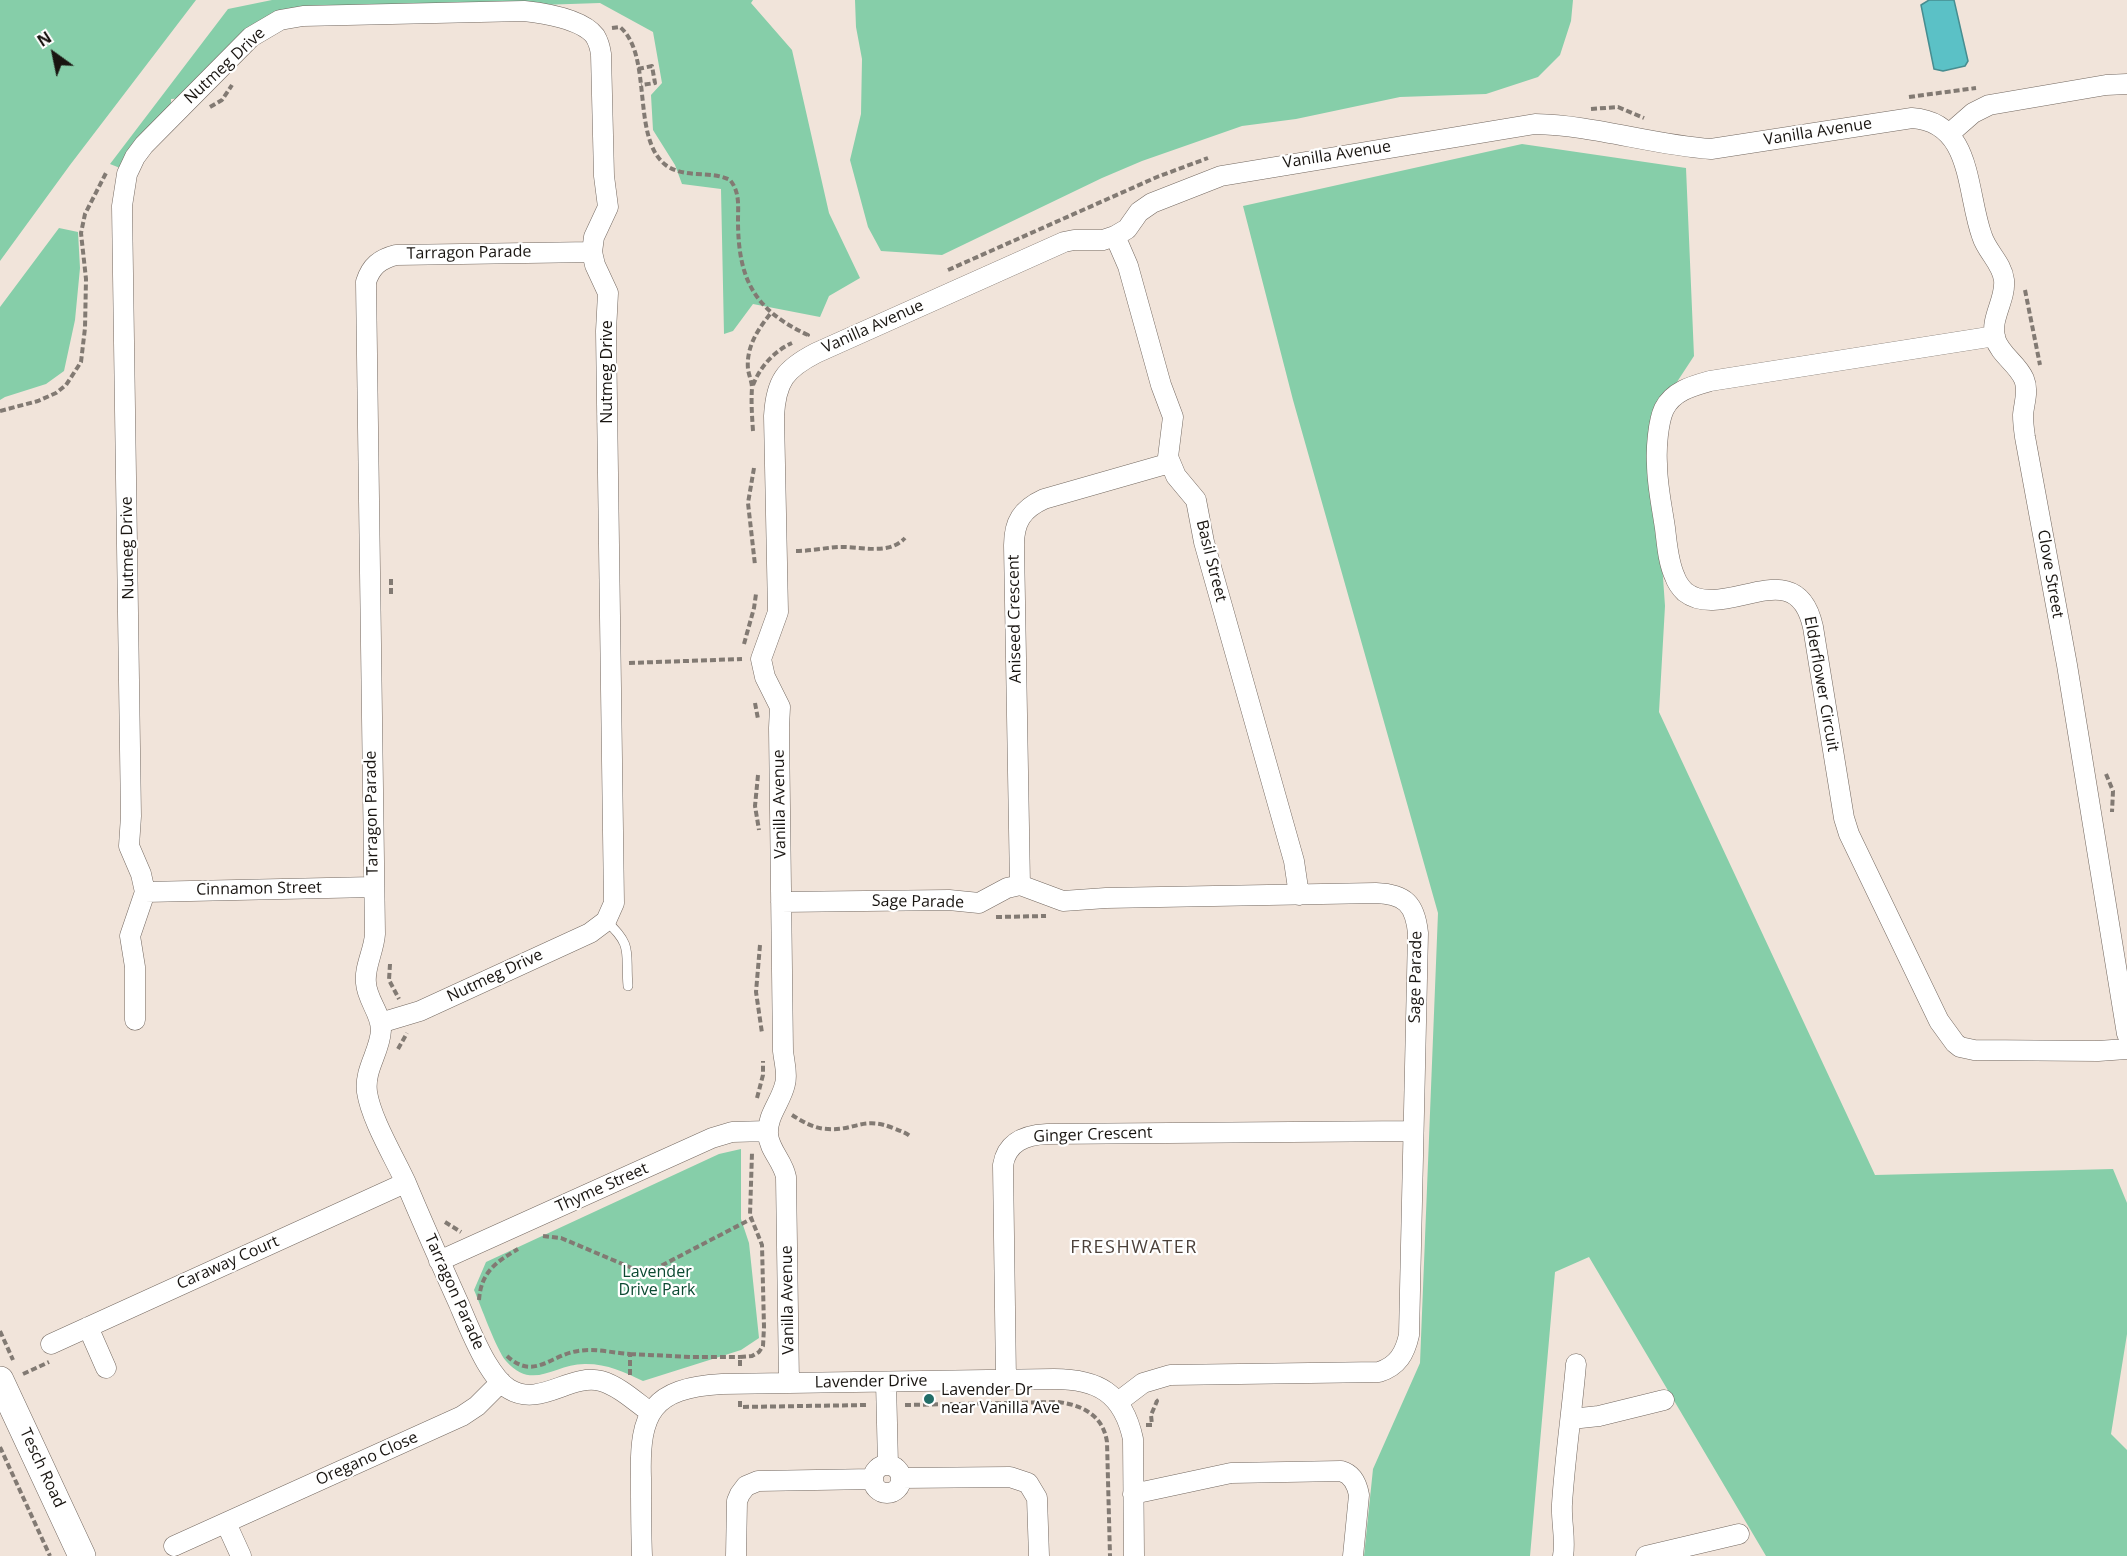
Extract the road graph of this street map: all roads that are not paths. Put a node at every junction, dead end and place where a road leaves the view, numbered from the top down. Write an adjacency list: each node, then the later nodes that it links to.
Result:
1 (2127, 84): 2 (street)
2 (1949, 134): 3 (street, Vanilla Avenue); 5 (street)
3 (1115, 236): 6 (street); 11 (street, Vanilla Avenue)
4 (592, 252): 8 (street, Tarragon Parade); 9 (street, Nutmeg Drive); 12 (street, Nutmeg Drive)
5 (1995, 336): 16 (street, Clove Street); 17 (street, Elderflower Circuit)
6 (1170, 463): 7 (street, Aniseed Crescent); 10 (street, Basil Street)
7 (1020, 885): 10 (street, Sage Parade); 11 (street, Sage Parade)
8 (373, 887): 9 (street, Cinnamon Street); 15 (street, Tarragon Parade)
9 (145, 892): 14 (street)
10 (1299, 895): 19 (street, Sage Parade)
11 (781, 902): 18 (street, Vanilla Avenue)
12 (606, 921): 13 (lane); 15 (street, Nutmeg Drive)
13 (628, 986)
14 (135, 1020)
15 (380, 1023): 20 (street, Tarragon Parade)
16 (2127, 1034)
17 (2127, 1049)
18 (768, 1131): 21 (street, Thyme Street); 30 (street, Vanilla Avenue)
19 (1413, 1131): 27 (street, Ginger Crescent); 32 (street, Sage Parade)
20 (405, 1183): 21 (street, Tarragon Parade); 22 (street, Caraway Court)
21 (439, 1262): 29 (street, Tarragon Parade)
22 (88, 1327): 23 (street, Caraway Court); 25 (street)
23 (51, 1344)
24 (1576, 1364): 34 (street)
25 (106, 1368)
26 (0, 1380): 40 (street, Tesch Road)
27 (1006, 1380): 28 (street, Lavender Drive); 32 (street, Lavender Drive)
28 (886, 1382): 30 (street, Lavender Drive); 35 (street)
29 (501, 1383): 33 (street); 37 (street, Oregano Close)
30 (789, 1383): 33 (street, Lavender Drive)
31 (1664, 1400): 34 (street)
32 (1118, 1401): 36 (street)
33 (651, 1413): 42 (street, Lavender Drive)
34 (1571, 1419): 47 (street)
35 (894, 1472): 43 (street); 44 (street)
36 (1133, 1494): 45 (street); 46 (street)
37 (226, 1523): 39 (street, Oregano Close); 41 (street)
38 (1739, 1534): 48 (street)
39 (174, 1546)
40 (82, 1556)
41 (241, 1556)
42 (642, 1556)
43 (736, 1556)
44 (1039, 1556)
45 (1134, 1556)
46 (1353, 1556)
47 (1566, 1556)
48 (1646, 1556)

